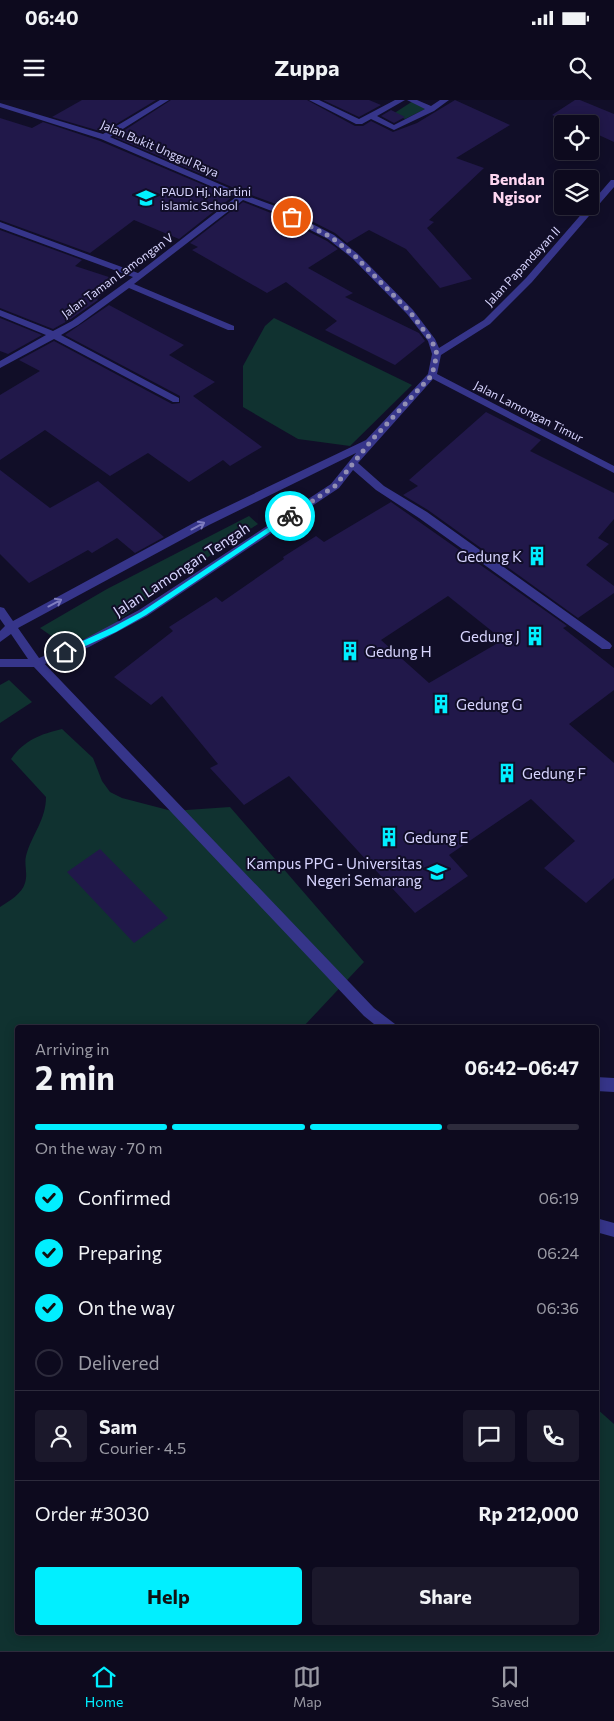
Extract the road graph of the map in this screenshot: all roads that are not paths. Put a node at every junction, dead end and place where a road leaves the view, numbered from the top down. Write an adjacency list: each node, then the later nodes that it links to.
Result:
1 (165, 100): 9 (street)
2 (313, 100): 8 (street)
3 (401, 100): 8 (street)
4 (411, 100): 7 (street)
5 (445, 100): 7 (street)
6 (0, 104): 9 (street, Jalan Bukit Unggul Raya)
7 (431, 109): 8 (street)
8 (371, 116)
9 (104, 137): 11 (street, Jalan Bukit Unggul Raya)
10 (614, 182): 18 (street, Jalan Papandayan II)
11 (242, 197): 13 (street, Jalan Taman Lamongan V); 18 (street, Jalan Bukit Unggul Raya)
12 (0, 225): 13 (street)
13 (139, 276): 14 (street, Jalan Taman Lamongan V)
14 (128, 284): 16 (street); 17 (street, Jalan Taman Lamongan V)
15 (0, 313): 17 (street)
16 (231, 328)
17 (54, 335): 19 (street, Jalan Taman Lamongan V); 21 (street)
18 (437, 354): 20 (street)
19 (0, 365)
20 (432, 375): 22 (street, Jalan Lamongan Tengah); 24 (street, Jalan Lamongan Timur)
21 (176, 400)
22 (371, 441): 23 (street, Jalan Lamongan Tengah); 26 (street, Jalan Lamongan Tengah, one-way to 22)
23 (353, 464): 28 (street); 30 (street, Jalan Lamongan Tengah)
24 (614, 470)
25 (0, 611): 26 (street)
26 (12, 626): 27 (street, Jalan Lamongan Tengah); 30 (street)
27 (0, 638)
28 (606, 646)
29 (0, 663): 30 (street)
30 (38, 663): 31 (street)
31 (369, 1012): 32 (street); 33 (street)
32 (376, 1025)
33 (386, 1025)
34 (599, 1084): 35 (street)
35 (614, 1085)
36 (599, 1226): 37 (street)
37 (614, 1230)

